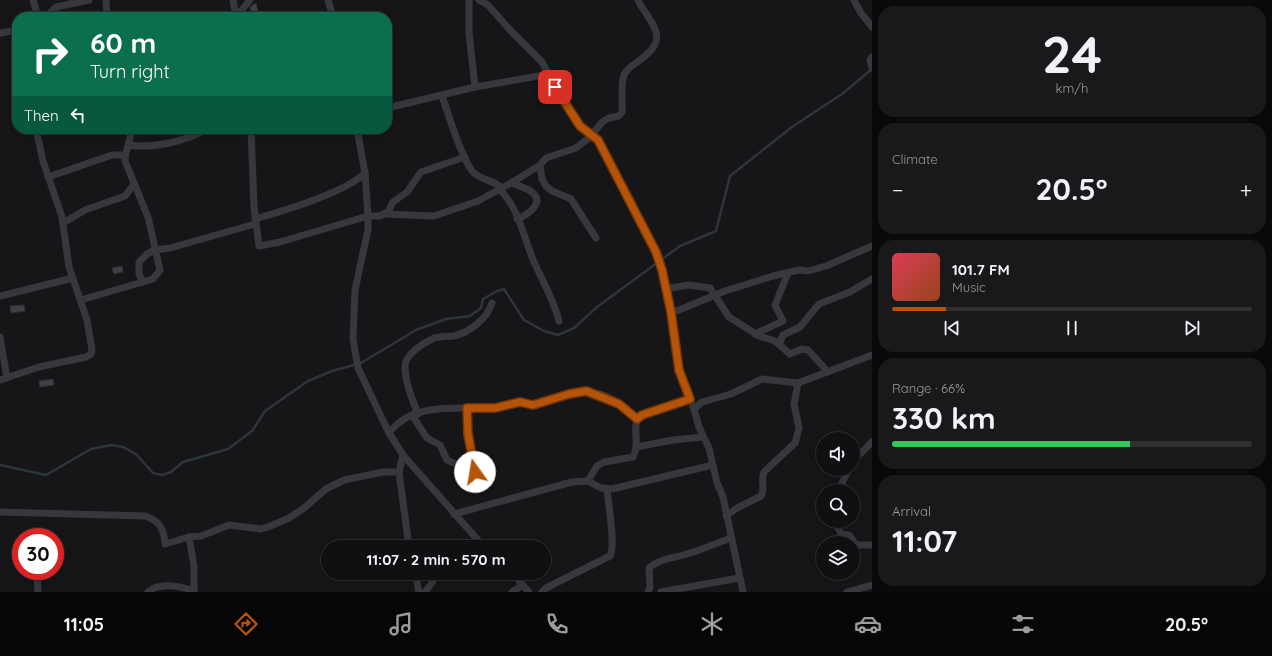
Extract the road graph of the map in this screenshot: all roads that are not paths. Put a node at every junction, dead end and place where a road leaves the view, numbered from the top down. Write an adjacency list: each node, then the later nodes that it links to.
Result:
1 (33, 0): 11 (street)
2 (89, 0): 12 (street)
3 (106, 0): 13 (street)
4 (233, 0): 14 (street)
5 (250, 0): 15 (street)
6 (328, 0): 16 (street)
7 (469, 0): 23 (street)
8 (479, 0): 22 (street)
9 (638, 0): 31 (street)
10 (854, 0): 17 (street)
11 (37, 12)
12 (51, 12)
13 (107, 12)
14 (235, 12)
15 (240, 12)
16 (332, 12)
17 (872, 26)
18 (12, 31): 19 (street)
19 (0, 33)
20 (872, 57): 21 (street)
21 (872, 68)
22 (550, 74): 23 (street); 31 (street)
23 (475, 87): 24 (street)
24 (442, 96): 25 (street); 34 (street)
25 (392, 107)
26 (37, 134): 37 (street)
27 (131, 134): 32 (street)
28 (199, 134): 32 (street)
29 (251, 134): 44 (street)
30 (359, 134): 36 (street)
31 (592, 135): 35 (street); 53 (street)
32 (130, 145): 33 (street)
33 (125, 155): 37 (street); 39 (street)
34 (465, 157): 40 (street); 41 (street)
35 (540, 165): 38 (street); 46 (street)
36 (365, 173): 42 (street); 44 (street)
37 (48, 176): 45 (street)
38 (511, 183): 40 (street); 43 (street)
39 (134, 184): 45 (street); 48 (street)
40 (501, 189): 41 (street); 43 (street)
41 (385, 214): 42 (street)
42 (368, 216): 44 (street); 72 (street)
43 (517, 219): 59 (street)
44 (255, 222): 48 (street)
45 (63, 223): 50 (street)
46 (596, 238)
47 (872, 246): 49 (street)
48 (155, 250): 52 (street); 52 (street)
49 (788, 274): 54 (street); 60 (street)
50 (73, 278): 55 (street); 56 (street)
51 (872, 279): 62 (street)
52 (143, 282): 56 (street)
53 (666, 287): 54 (street); 58 (street)
54 (716, 295): 58 (street); 60 (street)
55 (0, 296)
56 (81, 300): 65 (street)
57 (492, 303): 70 (street)
58 (671, 311): 67 (street)
59 (559, 321)
60 (756, 334): 62 (street)
61 (0, 337): 65 (street)
62 (779, 344): 64 (street)
63 (872, 355): 64 (street)
64 (828, 372): 66 (street)
65 (4, 379)
66 (798, 383): 69 (street); 86 (street)
67 (690, 399): 69 (street); 71 (street)
68 (467, 408): 70 (street); 71 (street); 80 (street)
69 (694, 409): 73 (street)
70 (415, 415): 72 (street); 80 (street)
71 (637, 419): 75 (street)
72 (389, 433): 77 (street)
73 (703, 437): 75 (street); 78 (street)
74 (872, 442): 76 (street)
75 (636, 447): 81 (street)
76 (860, 454)
77 (404, 455): 79 (street); 85 (street)
78 (713, 465): 83 (street); 86 (street)
79 (399, 472): 88 (street); 90 (street)
80 (475, 472): 82 (street)
81 (588, 481): 83 (street); 85 (street)
82 (478, 483)
83 (607, 489): 107 (street)
84 (0, 512): 88 (street)
85 (454, 514): 91 (street)
86 (726, 516): 89 (street)
87 (838, 528): 92 (street)
88 (188, 537): 102 (street)
89 (731, 538): 93 (street); 108 (street)
90 (408, 540)
91 (478, 540)
92 (872, 545)
93 (739, 578): 109 (street); 110 (street)
94 (37, 580): 100 (street)
95 (416, 580): 103 (street)
96 (434, 580): 104 (street)
97 (518, 580): 98 (street)
98 (523, 585): 105 (street); 106 (street)
99 (872, 585): 111 (street)
100 (38, 592)
101 (148, 592): 102 (street)
102 (194, 592)
103 (419, 592)
104 (425, 592)
105 (512, 592)
106 (529, 592)
107 (542, 592)
108 (648, 592)
109 (661, 592)
110 (743, 592)
111 (847, 592)

